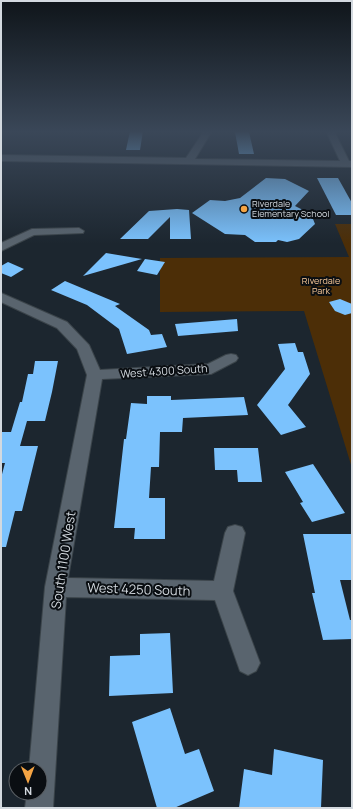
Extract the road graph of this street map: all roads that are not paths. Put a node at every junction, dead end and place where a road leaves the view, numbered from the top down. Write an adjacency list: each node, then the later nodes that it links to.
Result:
1 (79, 231): 2 (street)
2 (1, 248)
3 (1, 296): 5 (street)
4 (231, 358): 5 (street, West 4300 South)
5 (95, 375): 7 (street, South 1100 West)
6 (235, 534): 8 (street)
7 (56, 587): 8 (street, West 4250 South); 10 (street, South 1100 West)
8 (222, 591): 9 (street)
9 (248, 663)
10 (39, 808)

